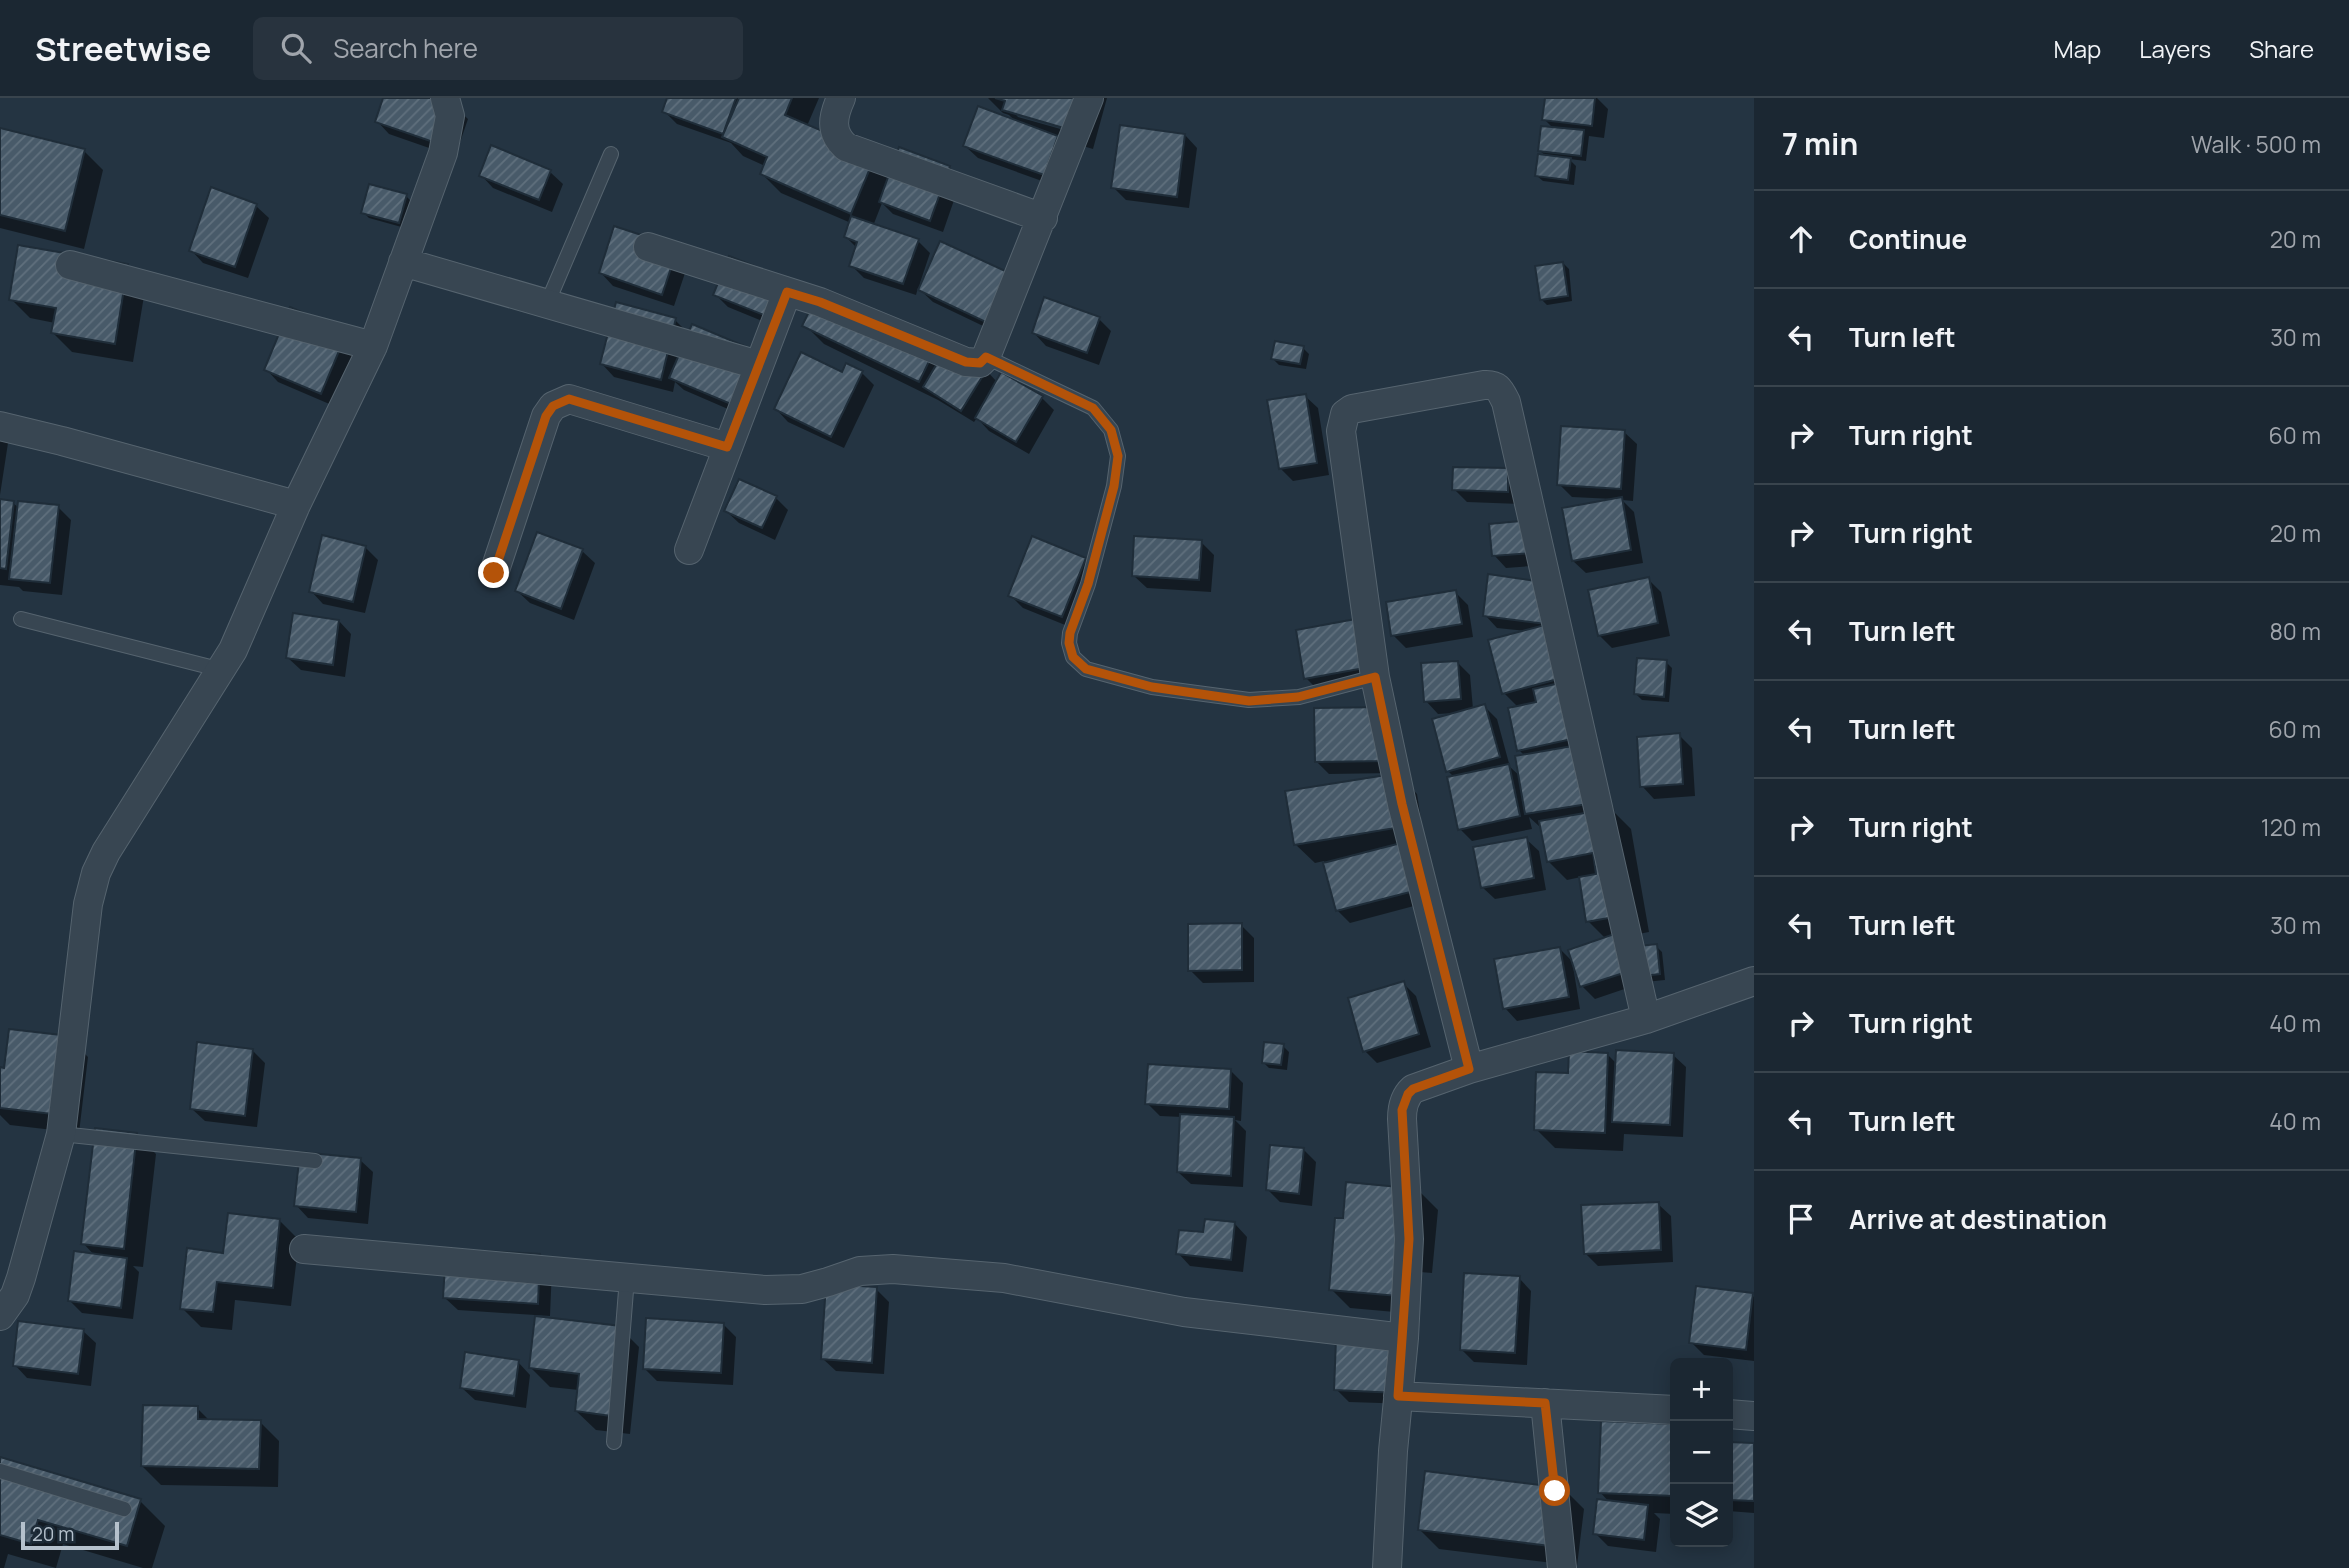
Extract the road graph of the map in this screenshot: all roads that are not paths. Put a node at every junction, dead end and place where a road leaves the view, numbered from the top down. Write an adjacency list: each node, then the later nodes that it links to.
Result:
1 (446, 98): 7 (street)
2 (841, 98): 5 (street)
3 (1089, 98): 5 (street)
4 (611, 154): 10 (lane)
5 (1043, 218): 12 (street)
6 (648, 247): 9 (street)
7 (403, 262): 10 (street); 11 (street)
8 (70, 265): 11 (street)
9 (787, 292): 12 (street); 13 (street)
10 (547, 304): 13 (street)
11 (373, 346): 16 (street)
12 (986, 357): 21 (lane)
13 (758, 365): 15 (street)
14 (0, 426): 16 (street)
15 (727, 447): 17 (street); 18 (street)
16 (296, 505): 20 (street)
17 (690, 550)
18 (494, 573)
19 (21, 620): 20 (lane)
20 (222, 670): 25 (street)
21 (1375, 677): 23 (street); 24 (street)
22 (1754, 981): 23 (street)
23 (1646, 1019): 24 (street)
24 (1469, 1069): 30 (street)
25 (61, 1134): 26 (lane); 29 (street)
26 (315, 1161)
27 (304, 1249): 28 (street)
28 (627, 1278): 30 (street); 36 (lane)
29 (0, 1317)
30 (1404, 1338): 31 (street)
31 (1398, 1396): 32 (street); 39 (street)
32 (1545, 1403): 33 (street); 40 (street)
33 (1670, 1410)
34 (1733, 1414): 35 (street)
35 (1754, 1416)
36 (614, 1442)
37 (0, 1471): 38 (lane)
38 (124, 1509)
39 (1387, 1568)
40 (1562, 1568)

